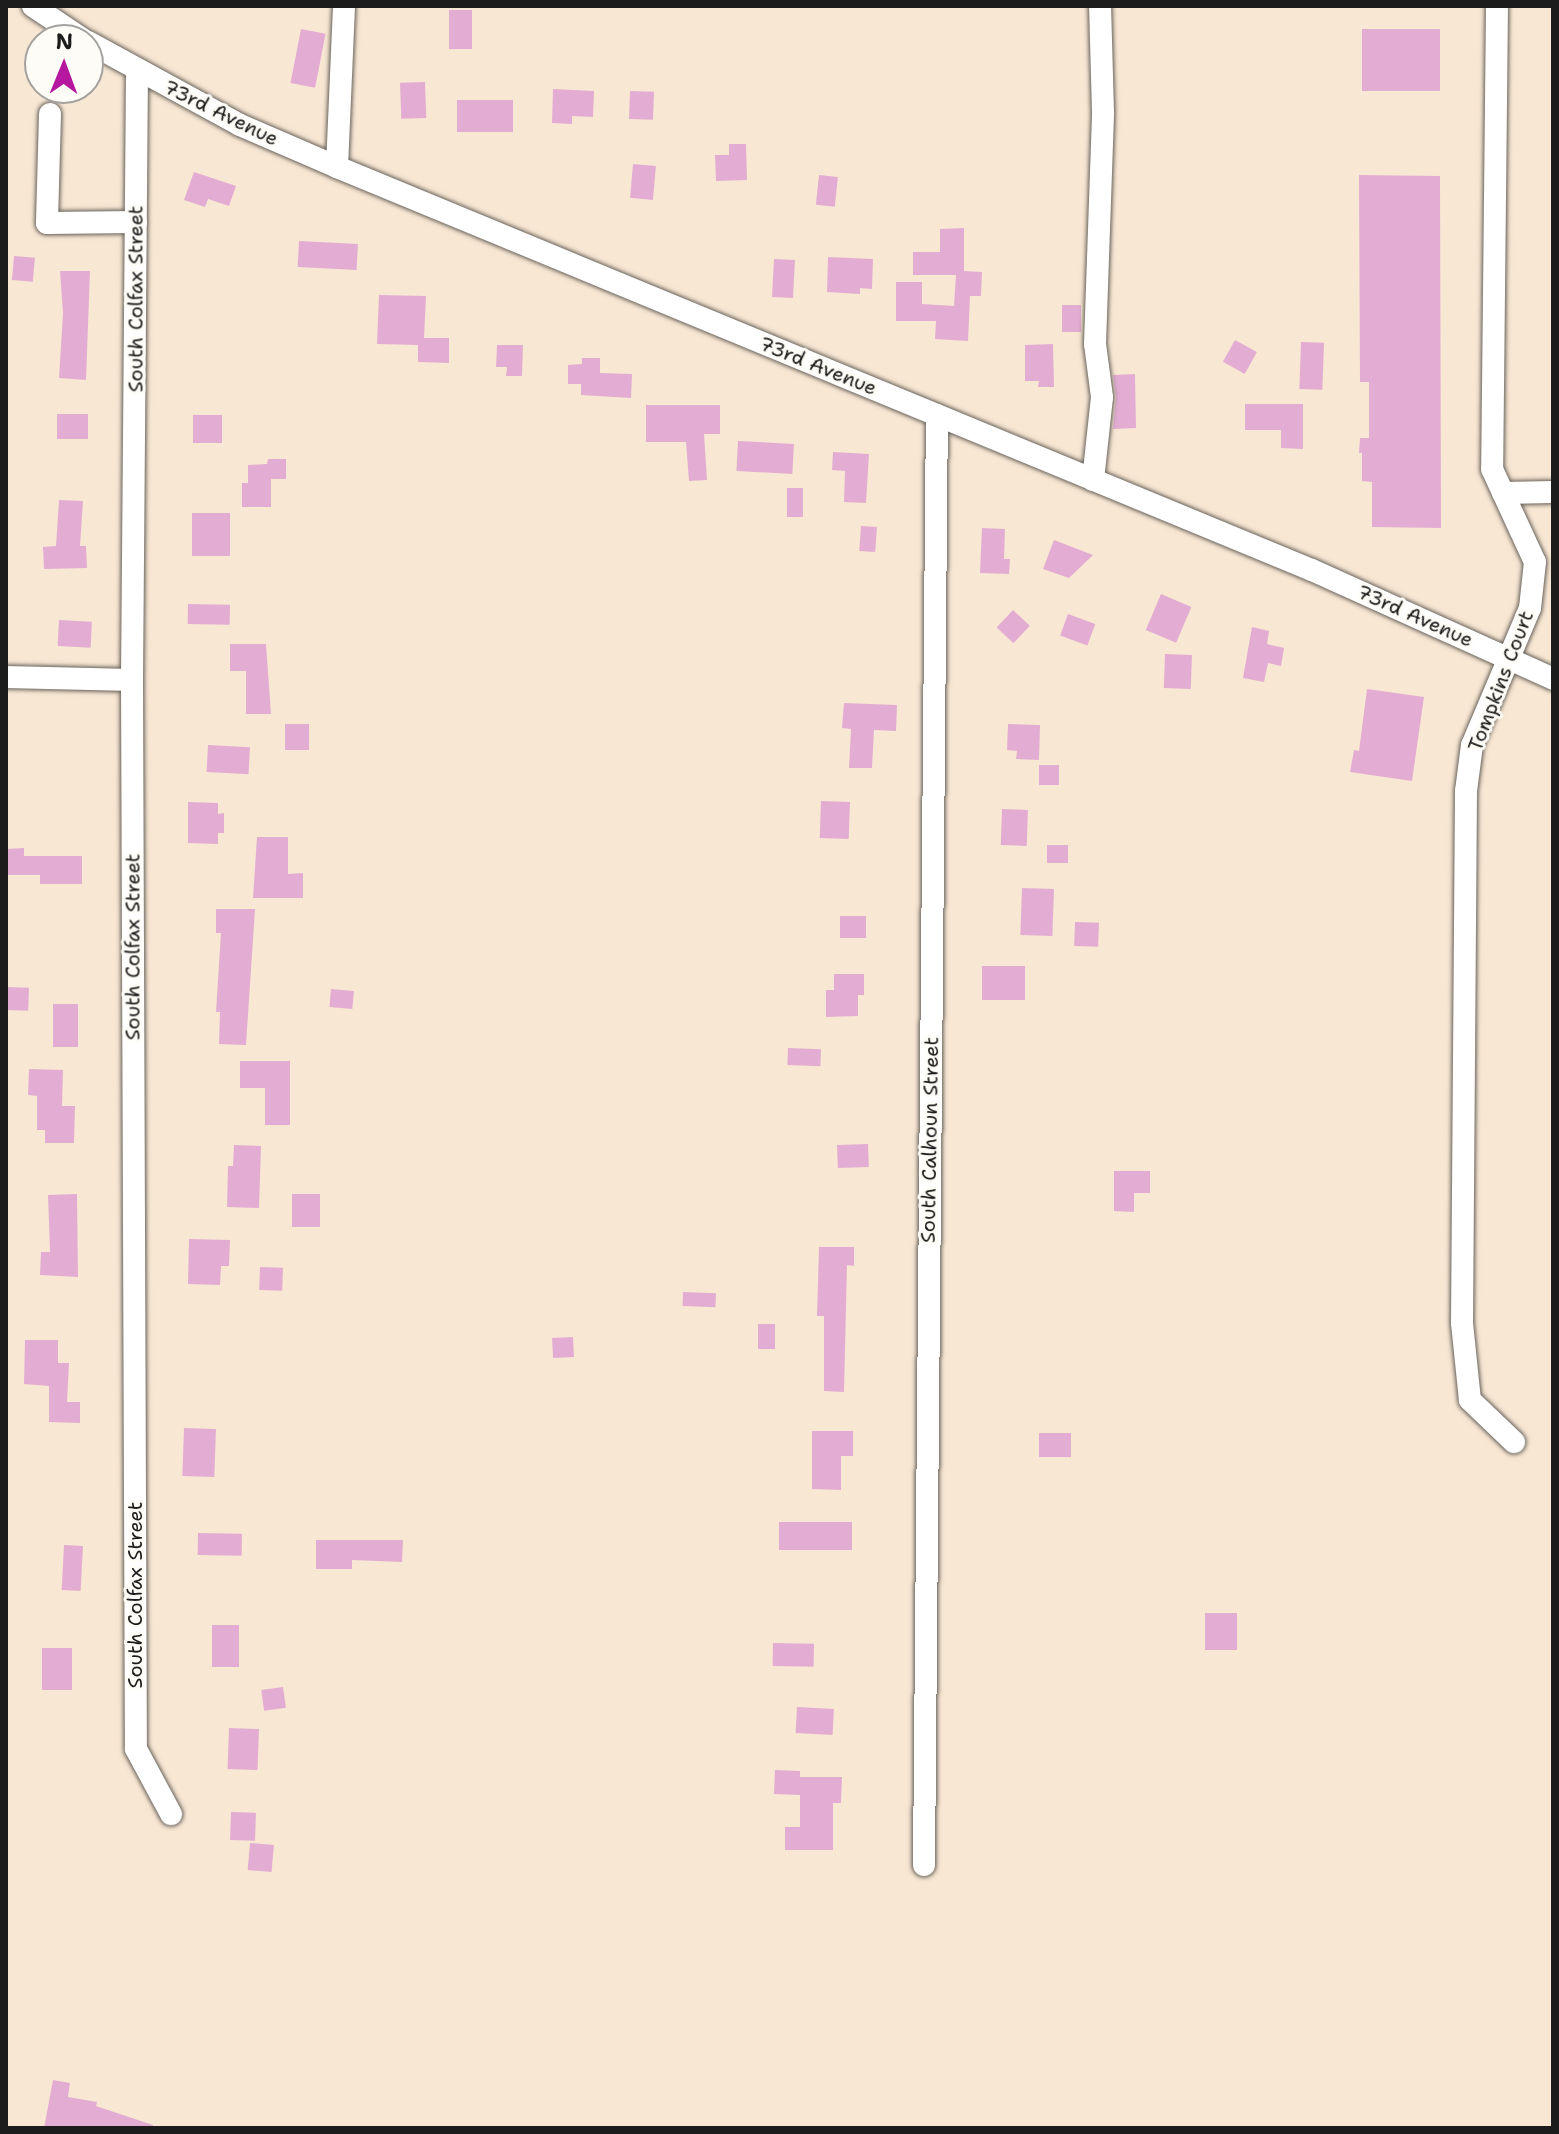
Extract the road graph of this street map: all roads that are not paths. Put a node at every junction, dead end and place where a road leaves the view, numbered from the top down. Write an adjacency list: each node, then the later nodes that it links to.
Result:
1 (33, 6): 5 (street, 73rd Avenue)
2 (344, 6): 9 (street)
3 (1100, 6): 12 (street)
4 (1497, 6): 14 (street, Tompkins Court)
5 (60, 24)
6 (104, 52): 7 (street, 73rd Avenue)
7 (137, 71): 9 (street, 73rd Avenue); 10 (street, South Colfax Street)
8 (50, 114): 10 (street)
9 (337, 167): 11 (street, 73rd Avenue)
10 (136, 222): 18 (street, South Colfax Street)
11 (937, 415): 12 (street, 73rd Avenue); 21 (street, South Calhoun Street)
12 (1093, 480): 15 (street, 73rd Avenue)
13 (1553, 492): 14 (street)
14 (1503, 493): 15 (street, Tompkins Court)
15 (1508, 657): 17 (street, 73rd Avenue); 19 (street, Tompkins Court)
16 (6, 677): 18 (street)
17 (1553, 679)
18 (132, 680): 20 (street, South Colfax Street)
19 (1514, 1442)
20 (171, 1814)
21 (924, 1865)

